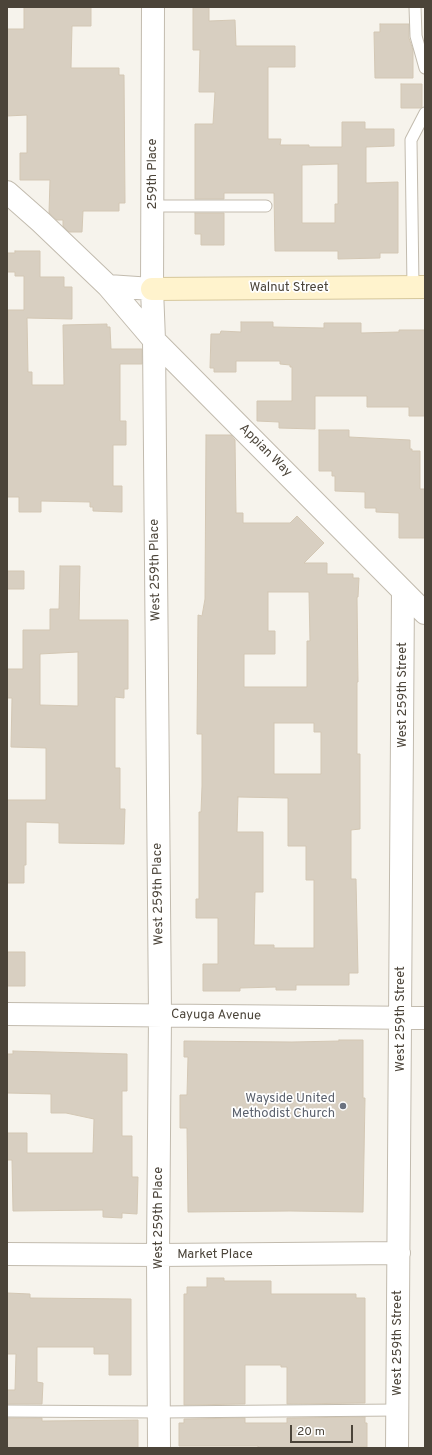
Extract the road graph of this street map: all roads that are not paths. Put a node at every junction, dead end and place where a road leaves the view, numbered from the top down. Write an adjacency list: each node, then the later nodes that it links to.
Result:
1 (153, 7): 6 (street, 259th Place)
2 (415, 7): 3 (lane)
3 (425, 68)
4 (425, 114): 9 (lane)
5 (7, 192): 8 (street, Appian Way)
6 (152, 206): 7 (lane); 10 (street, 259th Place)
7 (266, 206)
8 (108, 286): 10 (street); 11 (street, Appian Way)
9 (419, 287): 10 (street, Walnut Street)
10 (152, 289): 11 (street, 259th Place)
11 (154, 340): 12 (street, Appian Way); 15 (street, West 259th Place)
12 (403, 590): 13 (street, Appian Way); 16 (street, West 259th Street)
13 (425, 613)
14 (7, 1014): 15 (street, Cayuga Avenue)
15 (160, 1015): 16 (street, Cayuga Avenue); 20 (street, West 259th Place)
16 (401, 1018): 17 (street, Cayuga Avenue); 18 (street, West 259th Street)
17 (425, 1018)
18 (399, 1253): 20 (street, Market Place); 21 (street, West 259th Street)
19 (7, 1254): 20 (street, Market Place)
20 (158, 1255): 23 (street, West 259th Place)
21 (398, 1410): 23 (lane); 25 (street, West 259th Street)
22 (7, 1411): 23 (lane)
23 (159, 1412): 24 (street, West 259th Place)
24 (159, 1448)
25 (397, 1448)

